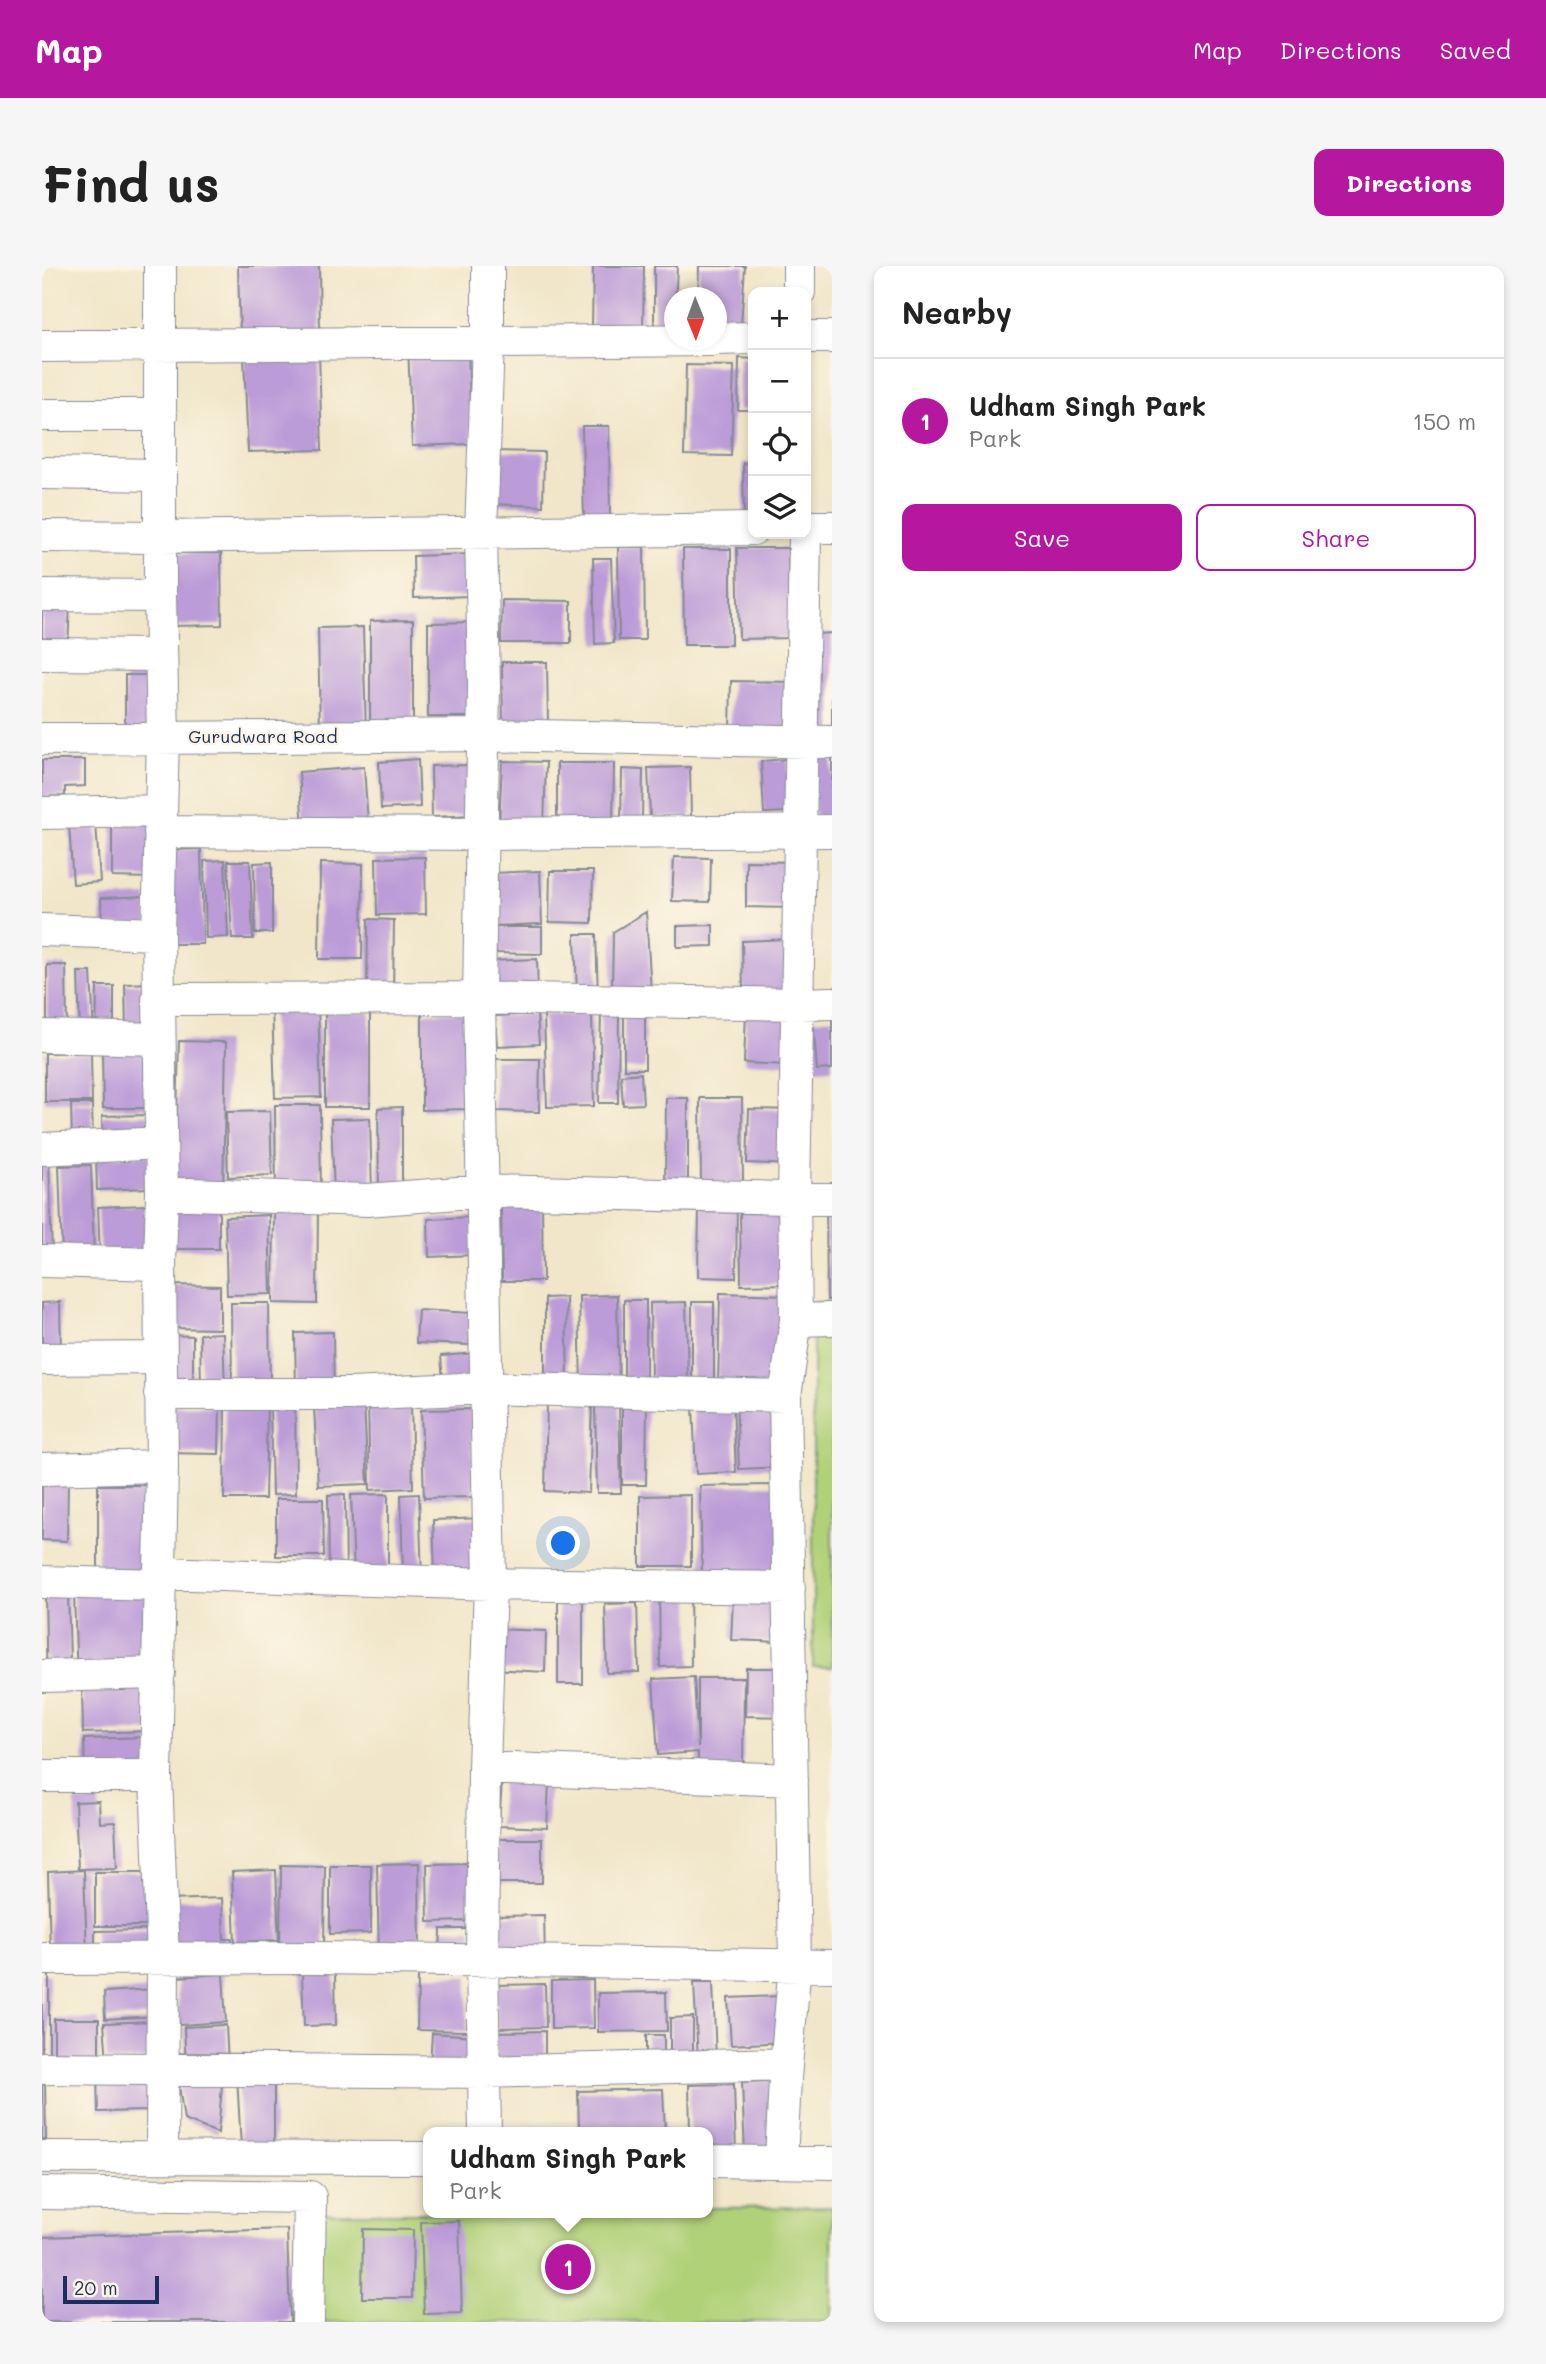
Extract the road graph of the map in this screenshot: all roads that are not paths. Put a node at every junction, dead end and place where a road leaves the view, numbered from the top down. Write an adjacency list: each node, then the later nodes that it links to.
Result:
1 (160, 266): 11 (street)
2 (488, 266): 10 (street)
3 (799, 266): 4 (street)
4 (799, 287)
5 (811, 337): 6 (street)
6 (832, 337)
7 (748, 338): 8 (street)
8 (727, 339)
9 (664, 340): 10 (street)
10 (488, 343): 11 (street); 20 (street)
11 (161, 345): 12 (street); 14 (street)
12 (42, 346)
13 (42, 415): 14 (street)
14 (161, 415): 16 (street)
15 (42, 473): 16 (street)
16 (160, 475): 22 (street)
17 (811, 527): 18 (street)
18 (832, 527)
19 (748, 529): 20 (street)
20 (481, 531): 22 (street); 28 (street)
21 (42, 536): 22 (street)
22 (160, 537): 25 (street)
23 (805, 539): 31 (street)
24 (42, 595): 25 (street)
25 (160, 596): 27 (street)
26 (42, 654): 27 (street)
27 (160, 655): 29 (street)
28 (484, 736): 29 (street, Gurudwara Road); 31 (street, Gurudwara Road); 36 (street)
29 (163, 737): 30 (street, Gurudwara Road); 33 (street)
30 (42, 739)
31 (817, 742): 35 (street)
32 (42, 813): 33 (street)
33 (160, 821): 36 (street); 38 (street)
34 (832, 831): 35 (street)
35 (800, 832): 36 (street); 42 (street)
36 (482, 834): 39 (street)
37 (42, 930): 38 (street)
38 (158, 934): 40 (street)
39 (479, 998): 40 (street); 42 (street); 47 (street)
40 (158, 999): 44 (street)
41 (832, 1003): 42 (street)
42 (799, 1004): 49 (street)
43 (42, 1036): 44 (street)
44 (159, 1040): 45 (street)
45 (161, 1143): 46 (street); 48 (street)
46 (42, 1149)
47 (484, 1191): 48 (street); 49 (street); 57 (street)
48 (162, 1193): 52 (street)
49 (794, 1199): 50 (street); 54 (street)
50 (832, 1199)
51 (42, 1261): 52 (street)
52 (160, 1264): 55 (street)
53 (832, 1319): 54 (street)
54 (796, 1320): 59 (street)
55 (160, 1358): 56 (street); 58 (street)
56 (42, 1359)
57 (485, 1388): 58 (street); 59 (street); 64 (street)
58 (160, 1394): 60 (street)
59 (785, 1396): 65 (street)
60 (162, 1466): 61 (street); 62 (street)
61 (42, 1469)
62 (162, 1579): 63 (street); 64 (street); 66 (street)
63 (42, 1583)
64 (490, 1584): 65 (street); 68 (street)
65 (789, 1588): 71 (street)
66 (159, 1673): 67 (street); 70 (street)
67 (42, 1676)
68 (484, 1768): 71 (street); 74 (street)
69 (42, 1776): 70 (street)
70 (156, 1776): 73 (street)
71 (792, 1780): 75 (street)
72 (42, 1959): 73 (street)
73 (163, 1959): 74 (street); 79 (street)
74 (482, 1960): 75 (street); 80 (street)
75 (795, 1964): 76 (street); 77 (street)
76 (832, 1966)
77 (786, 2064): 80 (street); 86 (street)
78 (42, 2068): 79 (street)
79 (162, 2069): 80 (street); 83 (street)
80 (484, 2071): 81 (street)
81 (485, 2127)
82 (42, 2157): 83 (street)
83 (162, 2157): 84 (street)
84 (423, 2158)
85 (713, 2161): 86 (street)
86 (781, 2162): 87 (street)
87 (832, 2163)
88 (42, 2193): 89 (street)
89 (308, 2322)

